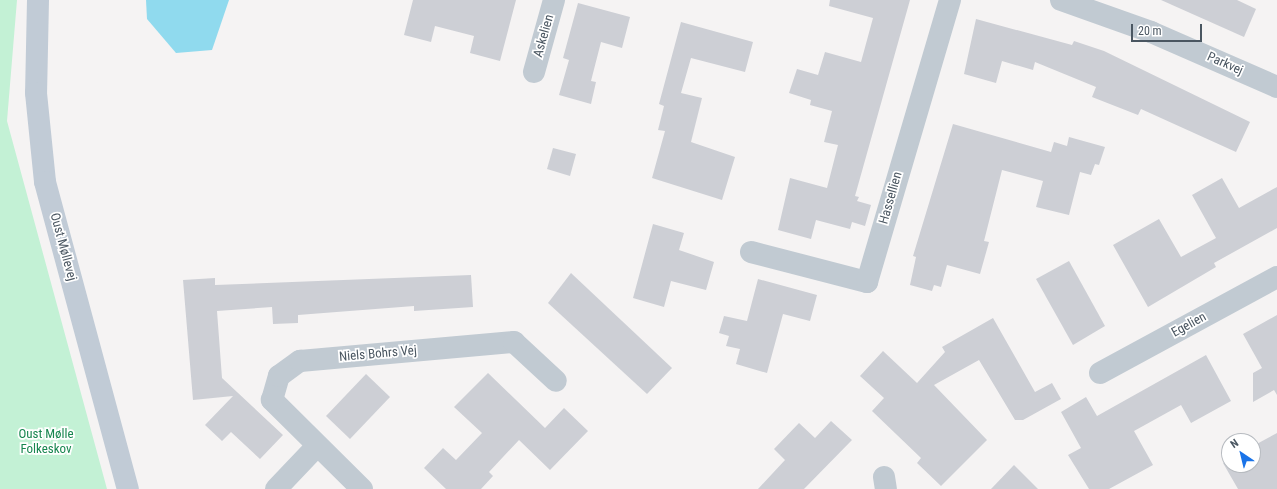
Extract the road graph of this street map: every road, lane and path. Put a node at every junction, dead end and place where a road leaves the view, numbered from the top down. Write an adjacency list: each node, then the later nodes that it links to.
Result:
1 (38, 0): 12 (street, Oust Møllevej)
2 (554, 0): 5 (street, Askelien)
3 (950, 0): 7 (street, Hassellien)
4 (1061, 0): 6 (street, Parkvej)
5 (534, 72)
6 (1277, 87)
7 (752, 252)
8 (1277, 276): 9 (street, Egelien)
9 (1100, 372)
10 (556, 381): 11 (street, Niels Bohrs Vej)
11 (317, 446): 13 (street); 14 (street, Niels Bohrs Vej)
12 (128, 489)
13 (276, 489)
14 (362, 489)

